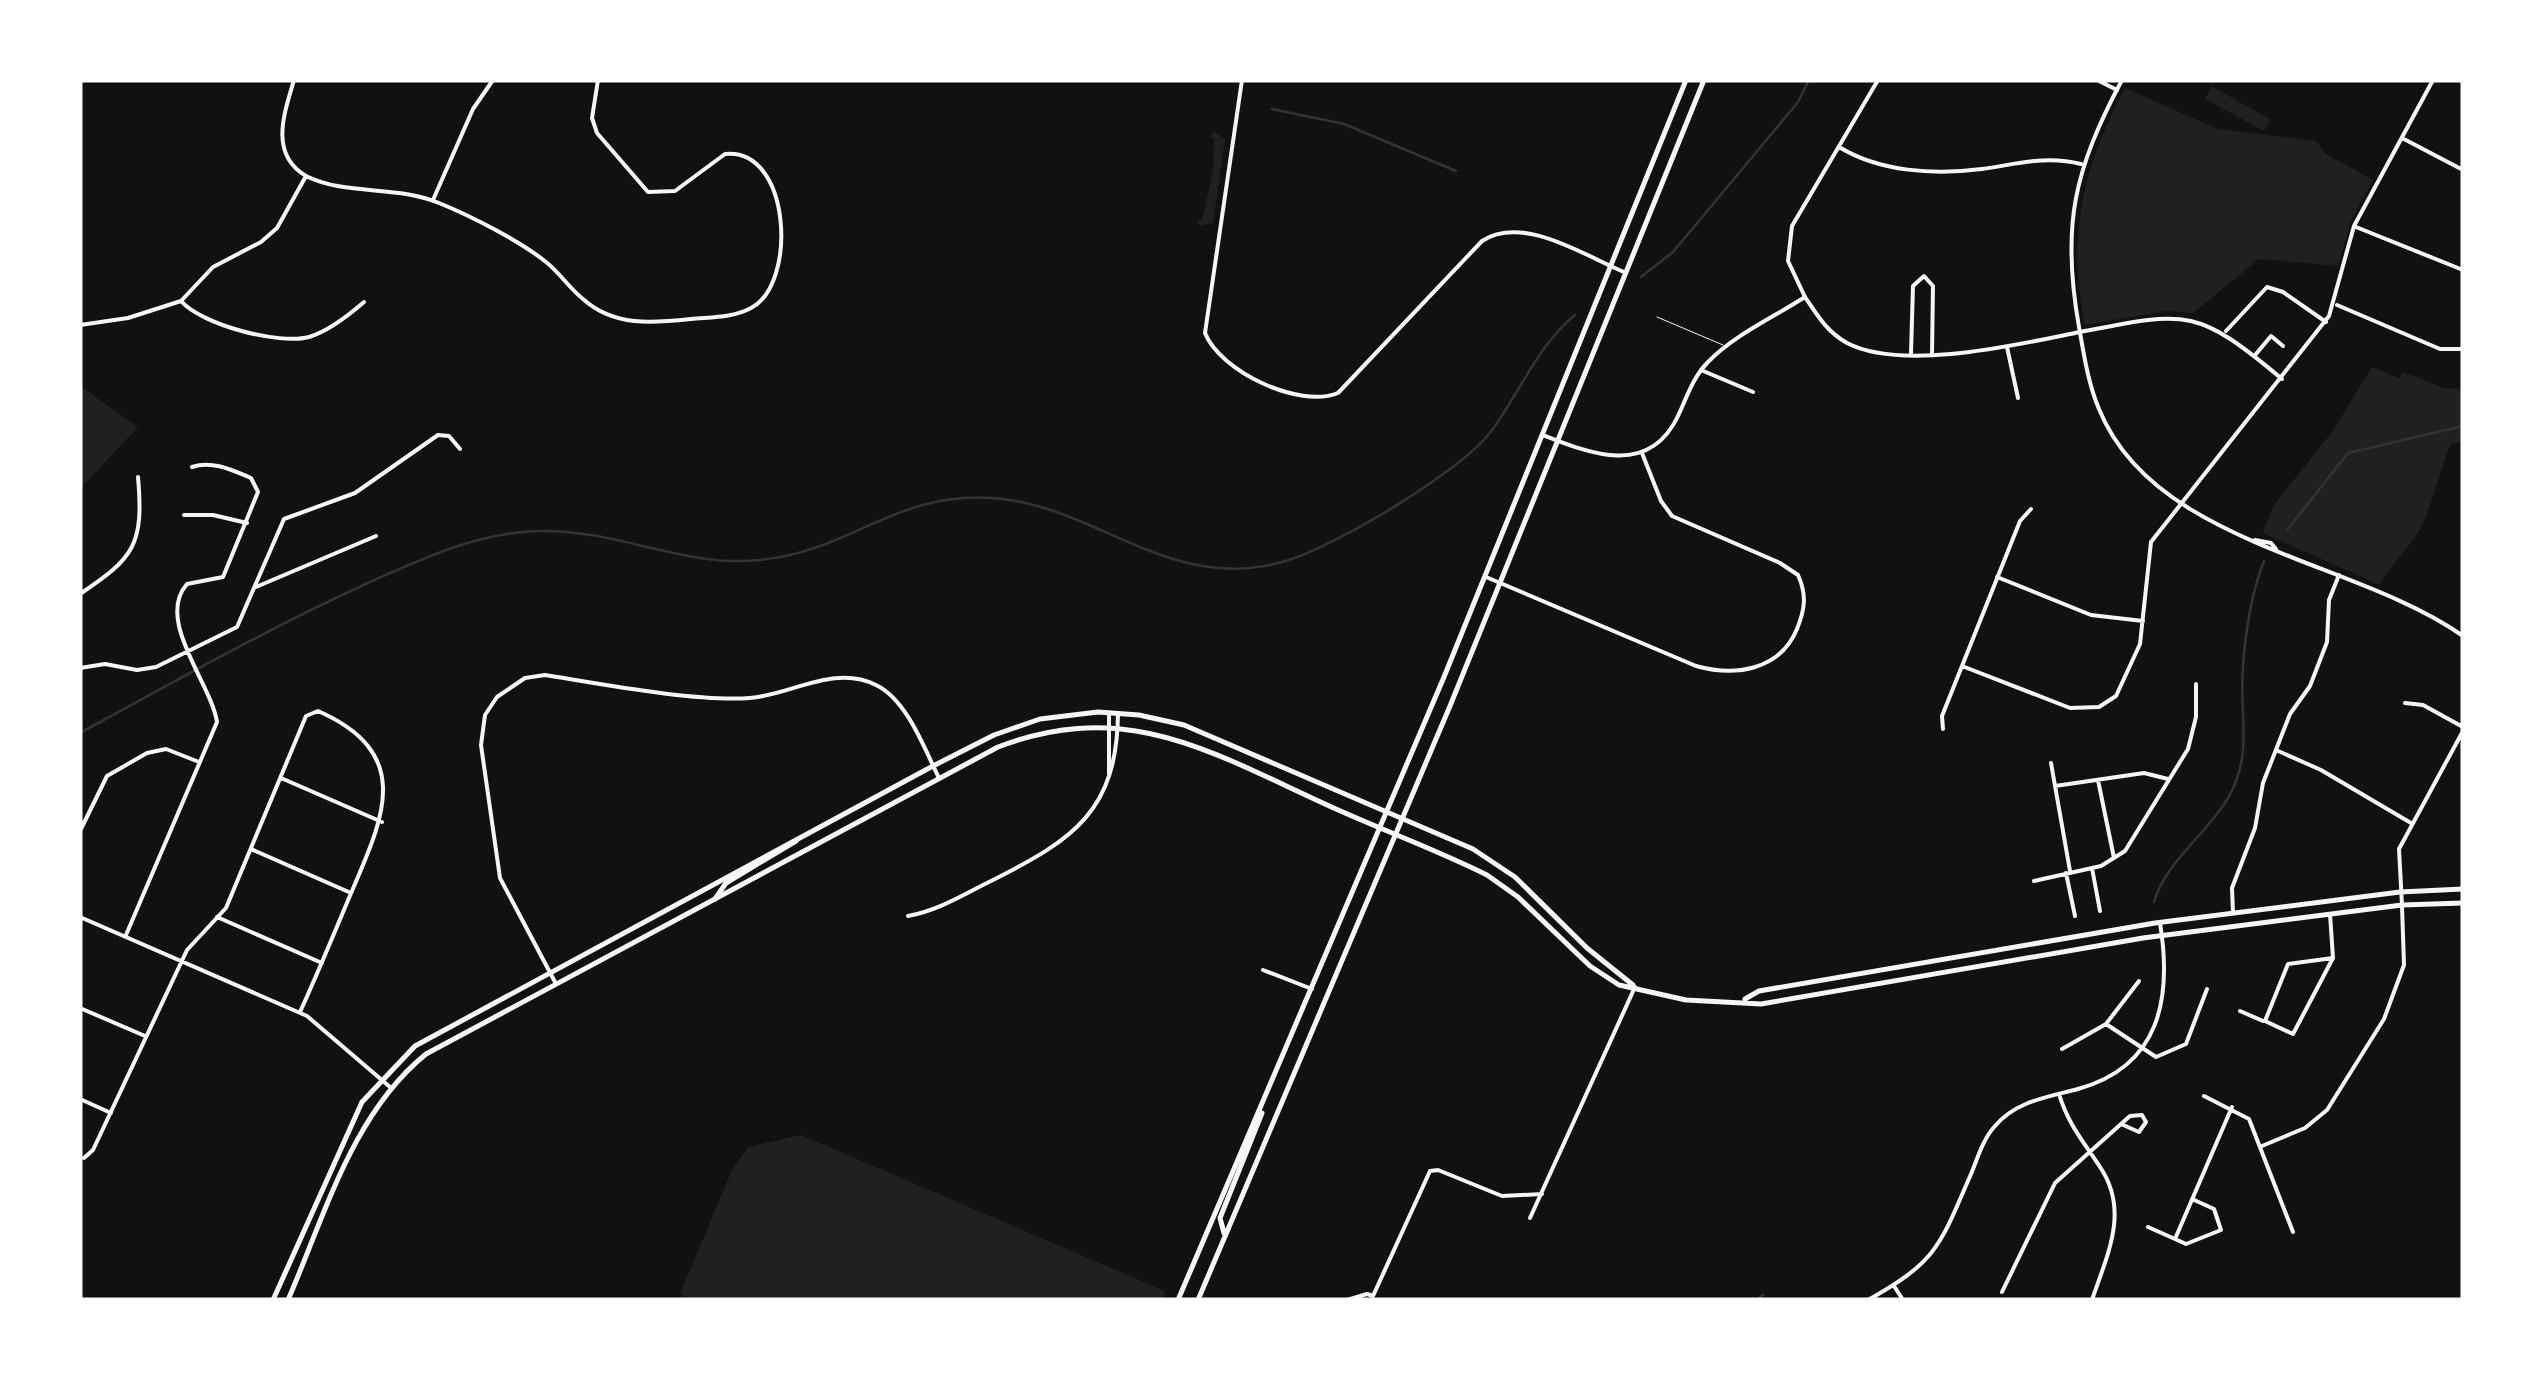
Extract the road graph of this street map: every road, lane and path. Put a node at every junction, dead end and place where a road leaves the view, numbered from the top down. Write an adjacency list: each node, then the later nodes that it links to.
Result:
1 (294, 80): 18 (street)
2 (493, 80): 19 (street)
3 (598, 80): 19 (street)
4 (1242, 80): 21 (street)
5 (1686, 80): 21 (main road)
6 (1704, 80): 23 (main road)
7 (1878, 80): 15 (street)
8 (1906, 80): 9 (street)
9 (1986, 80)
10 (2097, 80): 13 (street)
11 (2122, 80): 13 (street)
12 (2433, 80): 14 (street)
13 (2117, 90): 16 (street)
14 (2402, 138): 17 (street); 20 (street)
15 (1839, 146): 16 (street); 24 (street)
16 (2082, 164): 31 (street)
17 (2463, 170)
18 (306, 176): 19 (street); 25 (street)
19 (433, 200)
20 (2354, 226): 22 (street); 27 (street)
21 (1610, 266): 23 (street); 46 (main road)
22 (2463, 270)
23 (1626, 272): 47 (main road)
24 (1805, 297): 33 (street); 37 (street)
25 (181, 302): 26 (street); 30 (street)
26 (364, 302)
27 (2335, 305): 29 (street); 36 (street)
28 (1658, 317): 33 (lane)
29 (2326, 322): 32 (street); 41 (street)
30 (80, 326)
31 (2080, 332): 32 (street); 35 (street); 52 (street)
32 (2224, 332): 39 (street)
33 (1726, 346): 40 (street)
34 (2283, 346): 39 (street)
35 (2007, 347): 38 (street); 43 (street)
36 (2463, 348)
37 (1911, 353): 38 (street); 38 (street)
38 (1932, 354)
39 (2254, 356): 41 (street)
40 (1701, 370): 42 (street); 49 (street)
41 (2282, 379): 44 (street)
42 (1753, 392)
43 (2018, 398)
44 (2244, 426): 45 (street); 52 (street)
45 (2254, 434)
46 (1542, 435): 47 (street); 58 (main road)
47 (1558, 441): 49 (street); 60 (main road)
48 (460, 449): 61 (street)
49 (1642, 453): 60 (street)
50 (192, 466): 55 (street)
51 (138, 477): 62 (street)
52 (2182, 503): 57 (street); 63 (street)
53 (2032, 509): 59 (street)
54 (184, 515): 55 (street)
55 (247, 524): 65 (street)
56 (376, 536): 61 (street)
57 (2338, 575): 64 (street); 76 (street)
58 (1485, 577): 60 (street); 87 (main road)
59 (1997, 577): 63 (street); 66 (street)
60 (1501, 583): 89 (main road)
61 (256, 587): 65 (street)
62 (80, 594)
63 (2143, 621): 66 (street)
64 (2463, 636)
65 (188, 653): 67 (street); 77 (street)
66 (1962, 666): 74 (street)
67 (80, 668)
68 (2196, 684): 84 (street)
69 (2405, 704): 75 (street)
70 (1110, 713): 71 (main road); 72 (street); 79 (main road)
71 (1118, 713): 73 (street); 87 (main road)
72 (1109, 726): 73 (main road); 80 (street); 82 (main road)
73 (1118, 726): 80 (street); 92 (main road)
74 (1943, 729)
75 (2463, 729): 91 (street)
76 (2276, 750): 91 (street); 108 (street)
77 (199, 762): 88 (street); 115 (street)
78 (2050, 763): 85 (street)
79 (933, 766): 82 (street); 95 (main road); 121 (street)
80 (1110, 774): 110 (street)
81 (281, 778): 90 (street); 90 (street); 96 (street)
82 (939, 778): 104 (main road)
83 (2098, 780): 84 (street); 85 (street); 97 (street)
84 (2170, 780): 97 (street)
85 (2055, 786): 99 (street)
86 (80, 811): 88 (street)
87 (1387, 813): 89 (main road); 92 (main road)
88 (88, 814): 93 (street)
89 (1402, 819): 94 (main road); 124 (main road)
90 (382, 822): 103 (street)
91 (2411, 823): 102 (street)
92 (1380, 828): 94 (main road); 125 (main road)
93 (80, 832)
94 (1396, 834): 124 (main road); 153 (main road)
95 (796, 841): 104 (main road); 121 (main road)
96 (252, 849): 103 (street); 113 (street)
97 (2115, 860): 98 (street)
98 (2092, 868): 99 (street); 107 (street)
99 (2068, 873): 100 (street); 111 (street)
100 (2034, 881)
101 (2463, 889): 102 (main road)
102 (2400, 892): 106 (street); 108 (main road)
103 (351, 893): 119 (street)
104 (715, 899): 123 (main road)
105 (2463, 903): 106 (main road)
106 (2402, 905): 109 (main road); 145 (street)
107 (2100, 911)
108 (2233, 913): 114 (main road)
109 (2330, 914): 116 (main road); 117 (street)
110 (908, 916)
111 (2075, 916)
112 (80, 917): 115 (street)
113 (217, 918): 118 (street); 119 (street)
114 (2157, 923): 116 (street); 127 (main road)
115 (126, 935): 118 (street)
116 (2162, 936): 127 (main road); 135 (street)
117 (2333, 958): 131 (street); 131 (street)
118 (182, 960): 130 (street); 133 (street)
119 (322, 963): 130 (street)
120 (1263, 970): 125 (street)
121 (549, 971): 123 (street); 136 (main road)
122 (2139, 981): 132 (street)
123 (555, 982): 137 (main road)
124 (1635, 987): 127 (main road); 148 (street)
125 (1312, 988): 141 (main road)
126 (2207, 989): 135 (street)
127 (1742, 1000)
128 (80, 1008): 133 (street)
129 (2240, 1011): 131 (street)
130 (300, 1012): 136 (street)
131 (2264, 1021)
132 (2106, 1024): 134 (street); 135 (street)
133 (146, 1036): 143 (street)
134 (2062, 1049)
135 (2140, 1050): 138 (street)
136 (381, 1078): 137 (street); 157 (main road)
137 (390, 1086): 158 (main road)
138 (2059, 1094): 146 (street); 155 (street)
139 (2204, 1096): 142 (street)
140 (80, 1099): 143 (street)
141 (1264, 1100): 153 (main road); 159 (main road)
142 (2232, 1108): 145 (street); 149 (street)
143 (111, 1113): 147 (street)
144 (2122, 1124): 144 (street); 146 (street)
145 (2262, 1146): 152 (street)
146 (2088, 1151): 156 (street); 164 (street)
147 (84, 1158)
148 (1542, 1194): 150 (street); 161 (street)
149 (2192, 1199): 154 (street); 154 (street)
150 (1530, 1218)
151 (2148, 1227): 154 (street)
152 (2293, 1232)
153 (1224, 1233): 160 (main road)
154 (2176, 1238)
155 (1894, 1286): 162 (street); 163 (street)
156 (2002, 1292)
157 (273, 1300)
158 (288, 1300)
159 (1178, 1300)
160 (1198, 1300)
161 (1347, 1300)
162 (1868, 1300)
163 (1902, 1300)
164 (2092, 1300)

